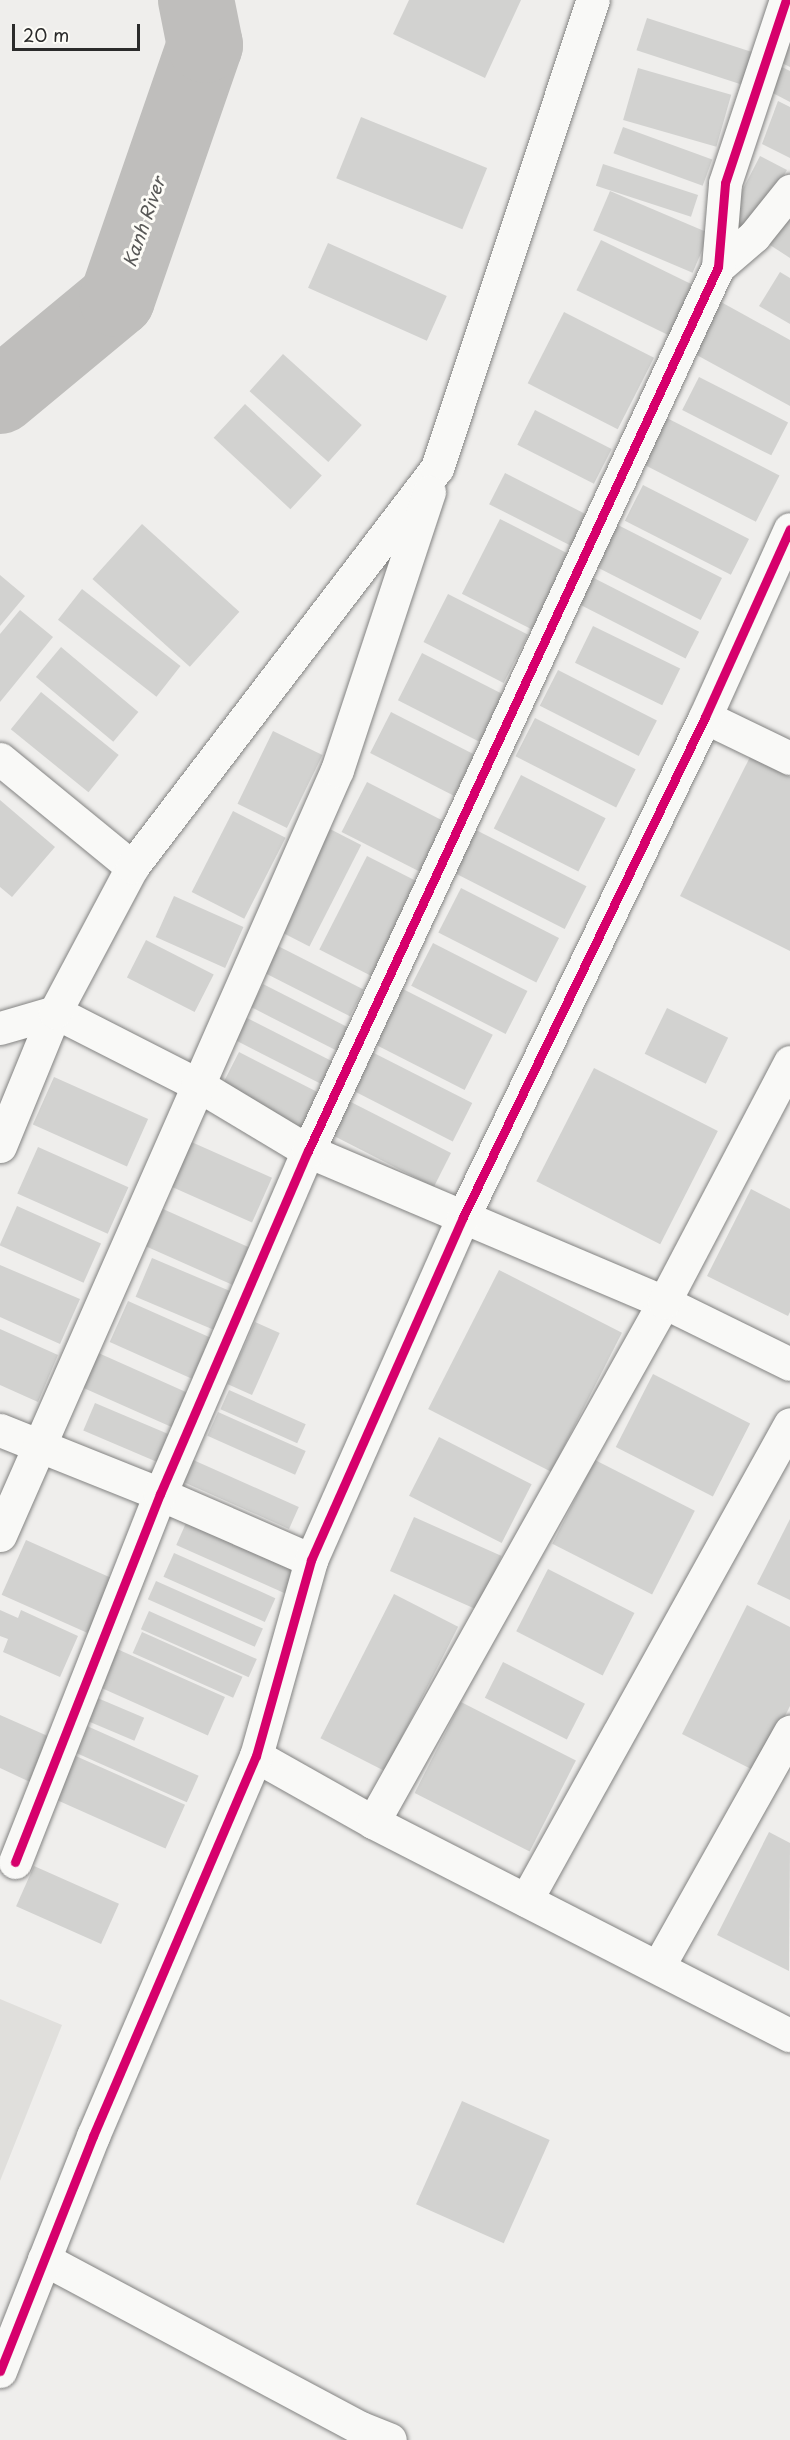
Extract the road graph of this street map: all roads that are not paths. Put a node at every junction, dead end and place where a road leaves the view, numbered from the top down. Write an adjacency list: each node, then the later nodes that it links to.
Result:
1 (593, 0): 5 (street)
2 (786, 0): 4 (street)
3 (790, 191): 4 (street)
4 (718, 267): 16 (street)
5 (437, 468): 10 (street); 14 (street)
6 (790, 529): 7 (street)
7 (705, 717): 8 (street); 17 (street)
8 (790, 758)
9 (0, 759): 10 (street)
10 (132, 867): 11 (street)
11 (56, 1012): 12 (street); 14 (street); 15 (street)
12 (0, 1028)
13 (790, 1062): 18 (street)
14 (198, 1085): 16 (street); 22 (street)
15 (0, 1146)
16 (308, 1150): 17 (street); 23 (street)
17 (464, 1217): 18 (street); 25 (street)
18 (664, 1302): 19 (street); 28 (street)
19 (790, 1364)
20 (790, 1424): 30 (street)
21 (0, 1430): 22 (street)
22 (38, 1446): 23 (street); 24 (street)
23 (160, 1494): 25 (street); 29 (street)
24 (0, 1535)
25 (311, 1560): 27 (street)
26 (790, 1732): 31 (street)
27 (256, 1756): 28 (street); 33 (street)
28 (373, 1822): 30 (street)
29 (15, 1862)
30 (526, 1900): 31 (street)
31 (658, 1967): 32 (street)
32 (790, 2035)
33 (44, 2259): 34 (street); 35 (street)
34 (0, 2371)
35 (369, 2436)

